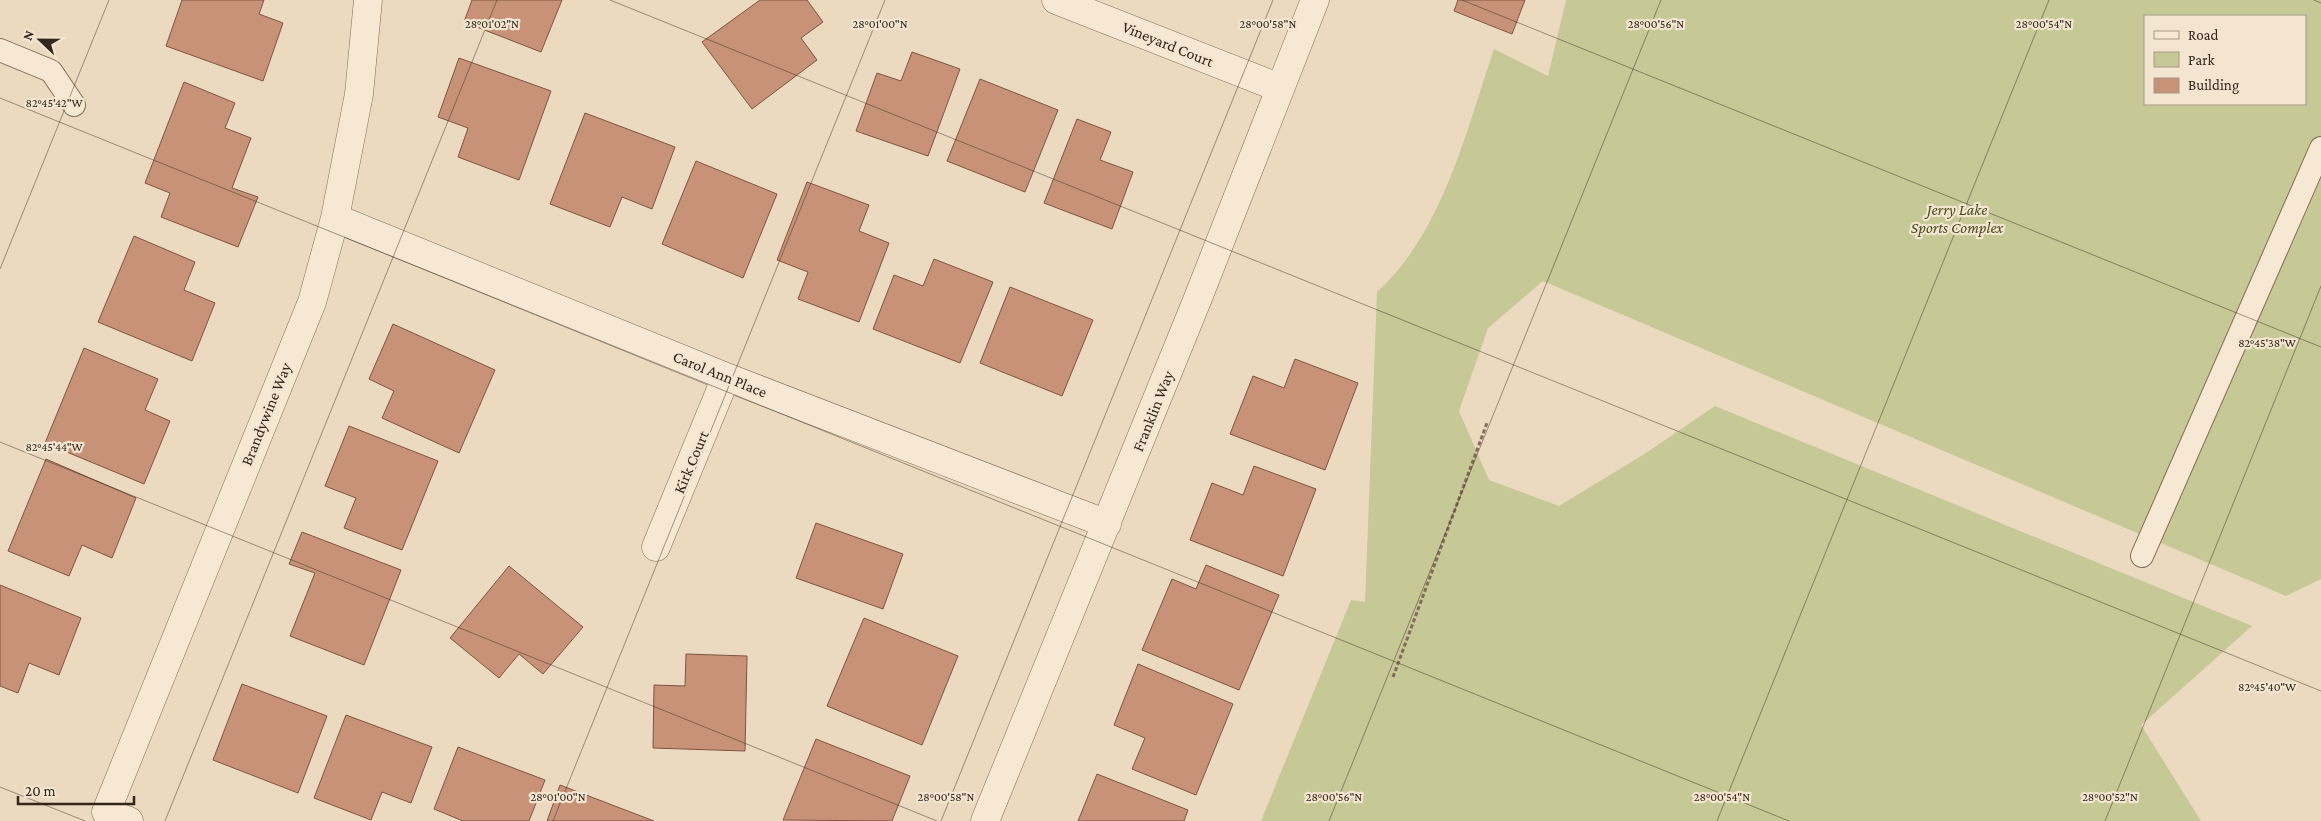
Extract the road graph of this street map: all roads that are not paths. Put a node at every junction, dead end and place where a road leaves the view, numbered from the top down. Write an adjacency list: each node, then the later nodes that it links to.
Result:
1 (368, 0): 8 (street, Brandywine Way)
2 (1056, 0): 5 (street, Vineyard Court)
3 (1315, 0): 5 (street, Franklin Way)
4 (0, 50): 6 (lane)
5 (1280, 88): 10 (street, Franklin Way)
6 (74, 105)
7 (2321, 148): 12 (lane)
8 (335, 218): 9 (street, Carol Ann Place); 13 (street, Brandywine Way)
9 (726, 377): 10 (street, Carol Ann Place); 11 (street, Kirk Court)
10 (1107, 524): 14 (street, Franklin Way)
11 (656, 547)
12 (2142, 556)
13 (117, 817)
14 (985, 821)

